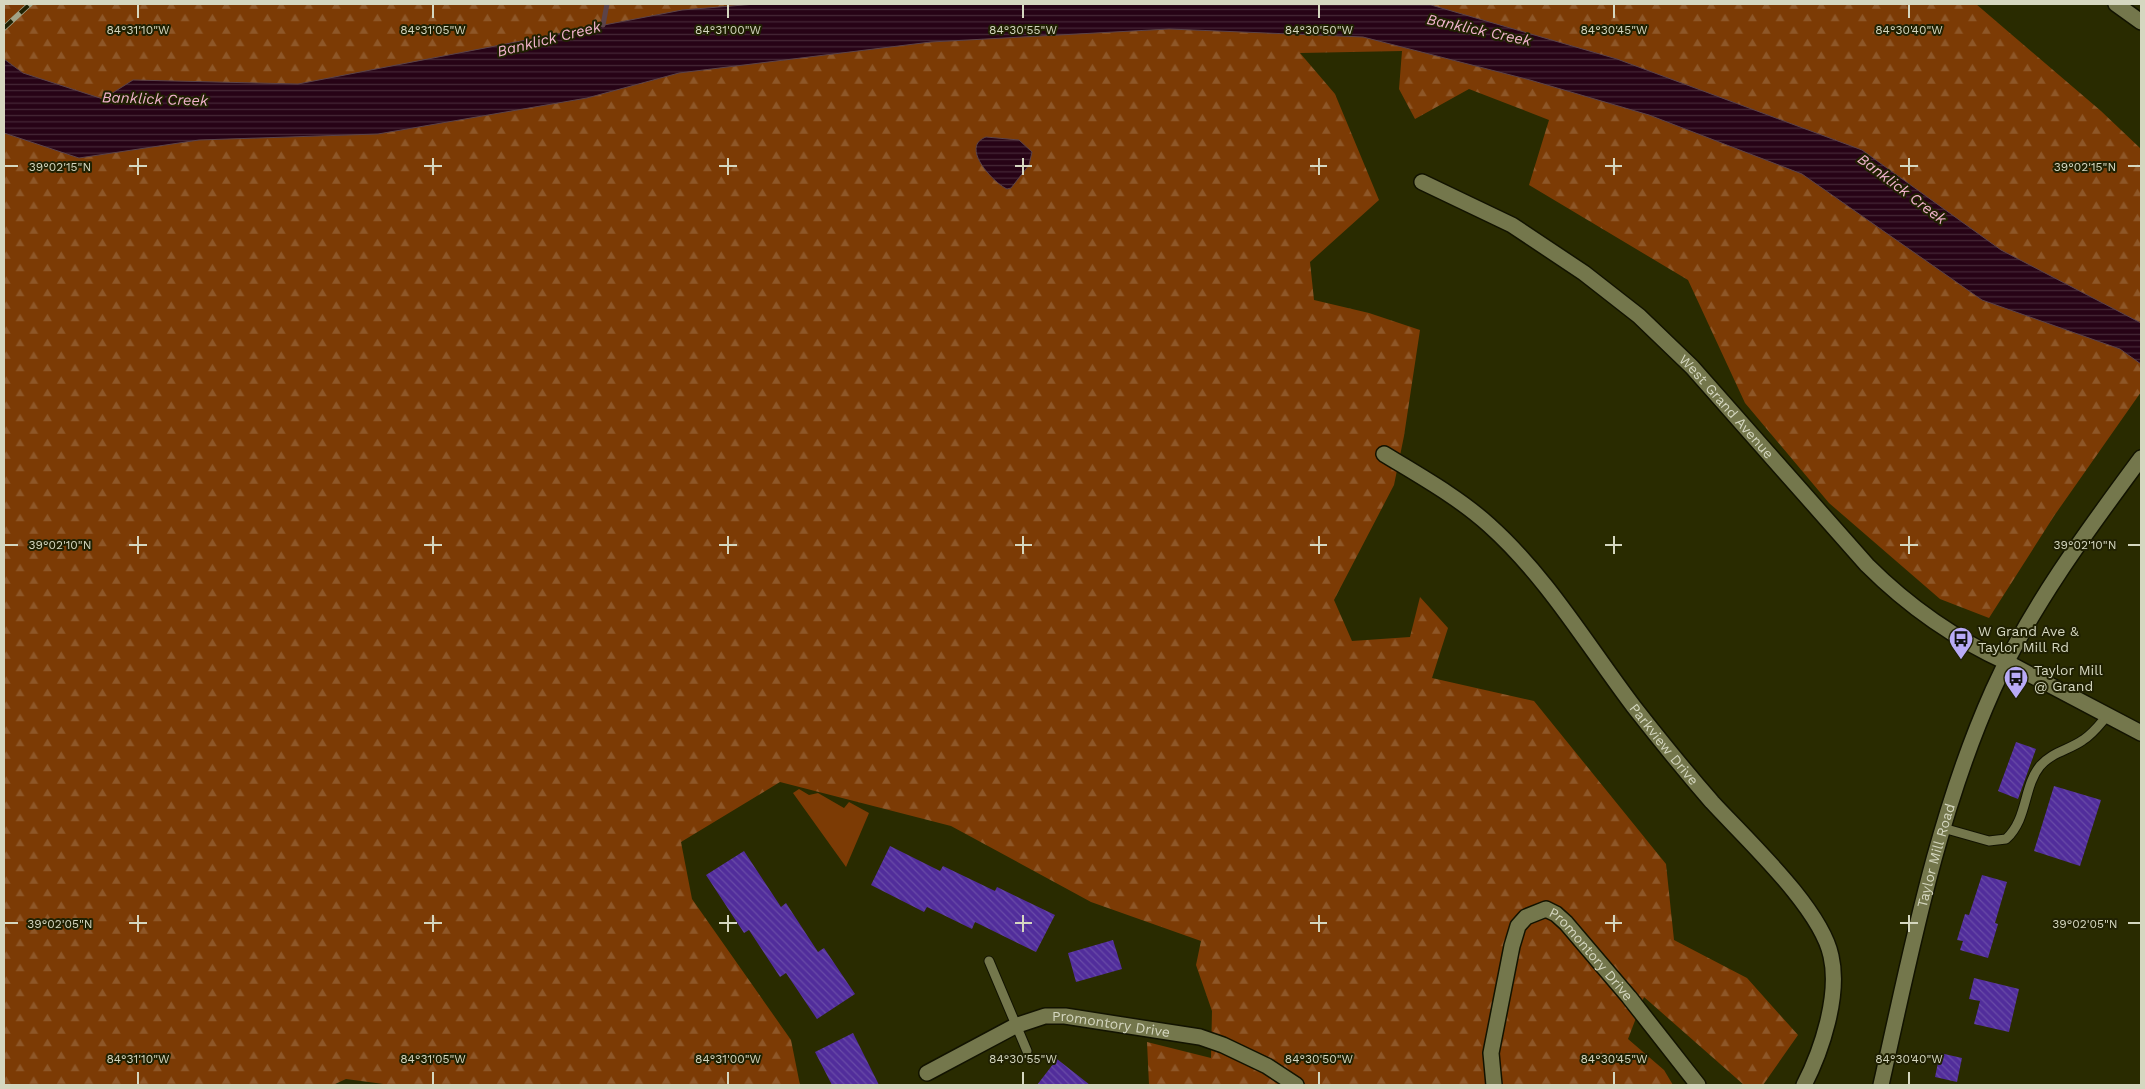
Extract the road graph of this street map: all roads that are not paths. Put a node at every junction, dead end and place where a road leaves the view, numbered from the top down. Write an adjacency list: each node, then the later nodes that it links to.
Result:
1 (2116, 4): 2 (street)
2 (2141, 22)
3 (1422, 182): 6 (street, West Grand Avenue)
4 (1384, 454): 17 (street, Parkview Drive)
5 (2141, 458): 6 (street, Taylor Mill Road)
6 (2008, 662): 7 (street, West Grand Avenue); 9 (street, Taylor Mill Road)
7 (2107, 716): 8 (street, West Grand Avenue); 9 (lane)
8 (2141, 733)
9 (1943, 828): 18 (street, Taylor Mill Road)
10 (989, 962): 11 (lane)
11 (1015, 1026): 12 (lane); 13 (street, Promontory Drive); 14 (street, Promontory Drive)
12 (1027, 1051)
13 (927, 1074)
14 (1296, 1085)
15 (1494, 1085): 16 (street, Promontory Drive)
16 (1698, 1085)
17 (1804, 1085)
18 (1881, 1085)

